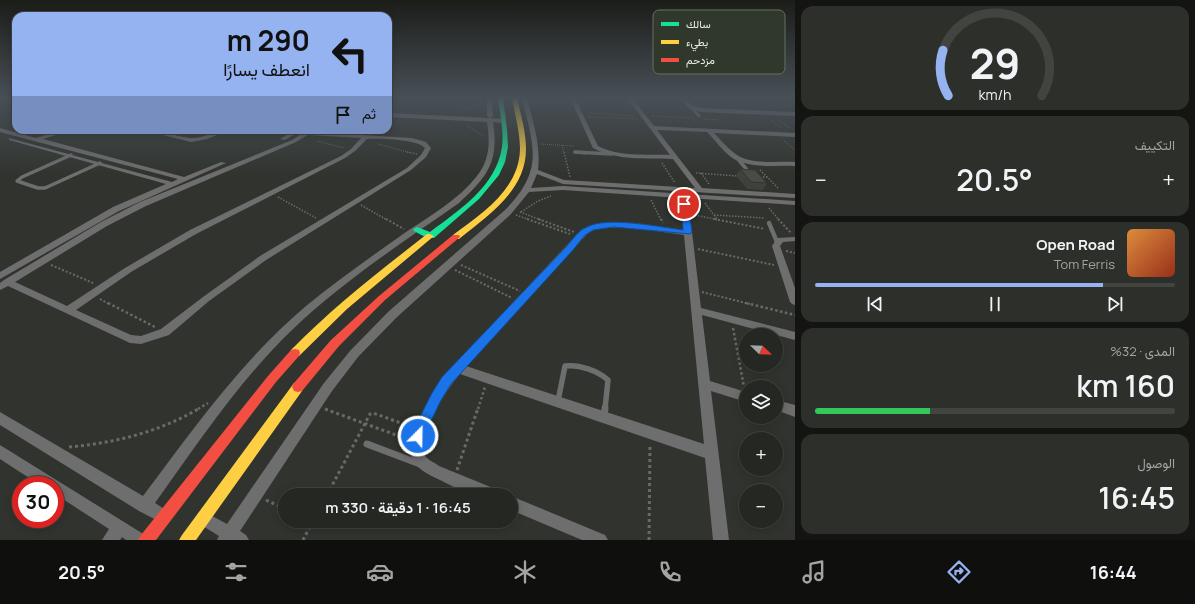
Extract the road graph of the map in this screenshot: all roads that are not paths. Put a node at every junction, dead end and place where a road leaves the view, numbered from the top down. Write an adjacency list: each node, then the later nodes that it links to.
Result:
1 (490, 123): 44 (street)
2 (503, 123): 33 (street)
3 (523, 123): 33 (street)
4 (529, 123): 31 (street)
5 (584, 123): 25 (street)
6 (648, 123): 7 (street)
7 (651, 128): 9 (street); 28 (street)
8 (0, 130): 10 (street)
9 (709, 131): 11 (street); 27 (street)
10 (12, 133)
11 (792, 133)
12 (15, 134): 21 (street)
13 (43, 134): 21 (street)
14 (56, 134): 23 (street)
15 (164, 134): 16 (street)
16 (216, 134)
17 (301, 134): 34 (street)
18 (303, 134): 42 (street)
19 (315, 134): 22 (street)
20 (0, 136): 26 (street)
21 (30, 138): 23 (street)
22 (364, 139): 52 (street); 52 (street)
23 (37, 140): 34 (street)
24 (575, 152): 25 (lane)
25 (614, 154): 28 (street)
26 (70, 155): 29 (street); 29 (lane)
27 (735, 156): 30 (street); 32 (lane)
28 (674, 157): 38 (street)
29 (100, 164): 35 (street)
30 (795, 164)
31 (535, 171): 36 (street); 37 (street)
32 (748, 171)
33 (506, 178): 46 (street); 73 (street)
34 (185, 179): 35 (street)
35 (172, 184): 40 (street)
36 (526, 190): 37 (street); 75 (street)
37 (681, 192): 38 (street); 45 (street)
38 (700, 194): 39 (street); 41 (street)
39 (795, 196)
40 (136, 199): 42 (street); 49 (street)
41 (795, 203)
42 (143, 204): 50 (street)
43 (768, 221): 48 (lane)
44 (414, 231): 46 (street); 70 (street)
45 (687, 232): 53 (street); 55 (street)
46 (431, 236): 72 (street)
47 (795, 238): 48 (street)
48 (777, 242): 51 (street)
49 (0, 276)
50 (4, 284): 52 (street)
51 (795, 302)
52 (68, 310)
53 (696, 310): 54 (street); 56 (street)
54 (795, 336)
55 (457, 368): 58 (street); 66 (street)
56 (704, 384): 57 (street); 65 (street)
57 (739, 395)
58 (558, 401): 61 (street); 61 (lane)
59 (783, 407): 60 (street)
60 (795, 411)
61 (604, 417): 65 (street)
62 (0, 418): 70 (street)
63 (367, 444): 66 (lane)
64 (0, 451): 67 (street)
65 (711, 453): 81 (street)
66 (427, 467): 68 (street)
67 (39, 476)
68 (477, 488)
69 (64, 492): 74 (street)
70 (144, 506): 72 (street)
71 (518, 506): 80 (street)
72 (164, 517): 78 (street)
73 (203, 518): 75 (street); 79 (street)
74 (120, 528): 76 (street); 77 (street)
75 (232, 538)
76 (110, 540)
77 (140, 540)
78 (146, 540)
79 (187, 540)
80 (600, 540)
81 (721, 540)

